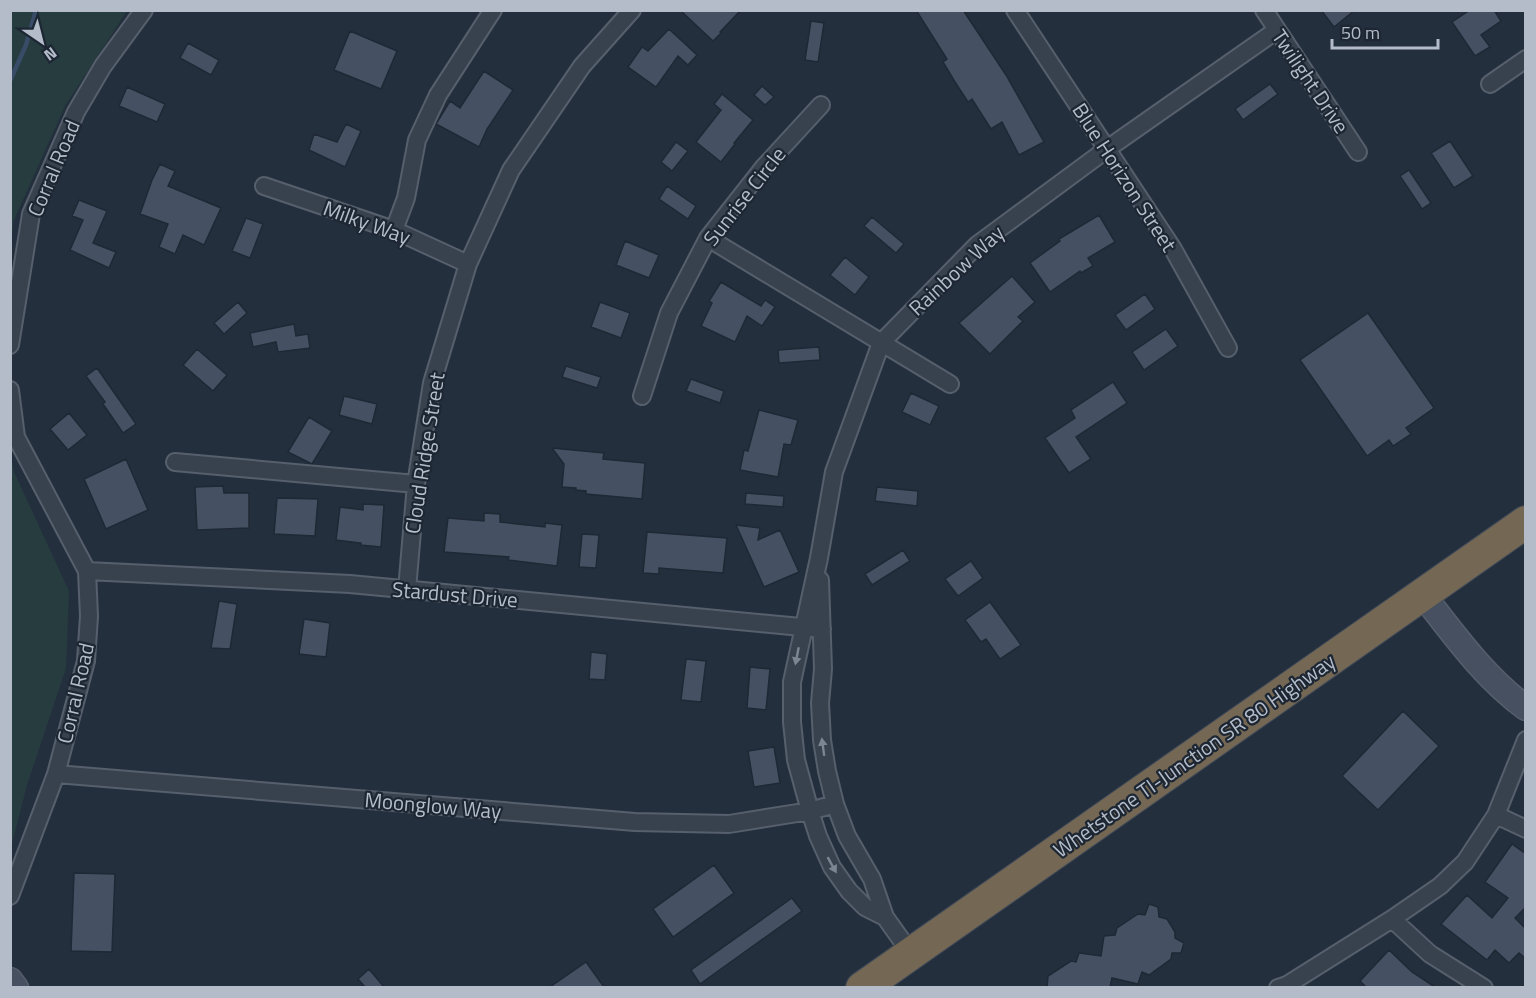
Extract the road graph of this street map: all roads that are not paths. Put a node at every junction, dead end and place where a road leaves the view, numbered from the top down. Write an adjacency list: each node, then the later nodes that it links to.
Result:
1 (144, 10): 17 (street, Corral Road)
2 (493, 10): 13 (street)
3 (632, 10): 15 (street, Cloud Ridge Street)
4 (1015, 10): 10 (street, Blue Horizon Street)
5 (1264, 10): 6 (street, Twilight Drive)
6 (1277, 30): 10 (street, Rainbow Way); 11 (street, Twilight Drive)
7 (1526, 59): 8 (street)
8 (1490, 84)
9 (821, 105): 14 (street, Sunrise Circle)
10 (1107, 149): 16 (street, Rainbow Way); 18 (street, Blue Horizon Street)
11 (1358, 152)
12 (264, 186): 13 (street, Milky Way)
13 (393, 230): 15 (street, Milky Way)
14 (708, 238): 16 (street); 21 (street, Sunrise Circle)
15 (468, 264): 23 (street, Cloud Ridge Street)
16 (881, 343): 19 (street); 25 (street, Rainbow Way)
17 (10, 345)
18 (1228, 348)
19 (950, 384)
20 (10, 390): 26 (street, Corral Road)
21 (642, 396)
22 (175, 462): 23 (street)
23 (416, 484): 27 (street, Cloud Ridge Street)
24 (1526, 522): 28 (highway, Whetstone TI-Junction SR 80 Highway)
25 (819, 558): 29 (street, Rainbow Way); 30 (street, Rainbow Way)
26 (87, 571): 27 (street, Stardust Drive); 33 (street, Corral Road)
27 (407, 590): 29 (street, Stardust Drive)
28 (1423, 595): 31 (street); 41 (highway, Whetstone TI-Junction SR 80 Highway)
29 (802, 627): 30 (street, Stardust Drive); 35 (street, Rainbow Way, one-way to 35)
30 (822, 629): 34 (street, Rainbow Way, one-way to 30)
31 (1526, 708)
32 (1526, 740): 36 (street)
33 (56, 774): 35 (street, Moonglow Way); 38 (street, Corral Road)
34 (836, 804): 35 (street, Moonglow Way); 39 (street, Rainbow Way)
35 (810, 811): 39 (street, Rainbow Way, one-way to 39)
36 (1496, 815): 37 (street); 40 (street)
37 (1526, 829)
38 (10, 896)
39 (885, 917): 41 (street, Rainbow Way)
40 (1392, 919): 45 (street); 46 (street)
41 (910, 952): 44 (highway, Whetstone TI-Junction SR 80 Highway)
42 (10, 980): 43 (street)
43 (16, 987)
44 (862, 987)
45 (1278, 987)
46 (1484, 987)

